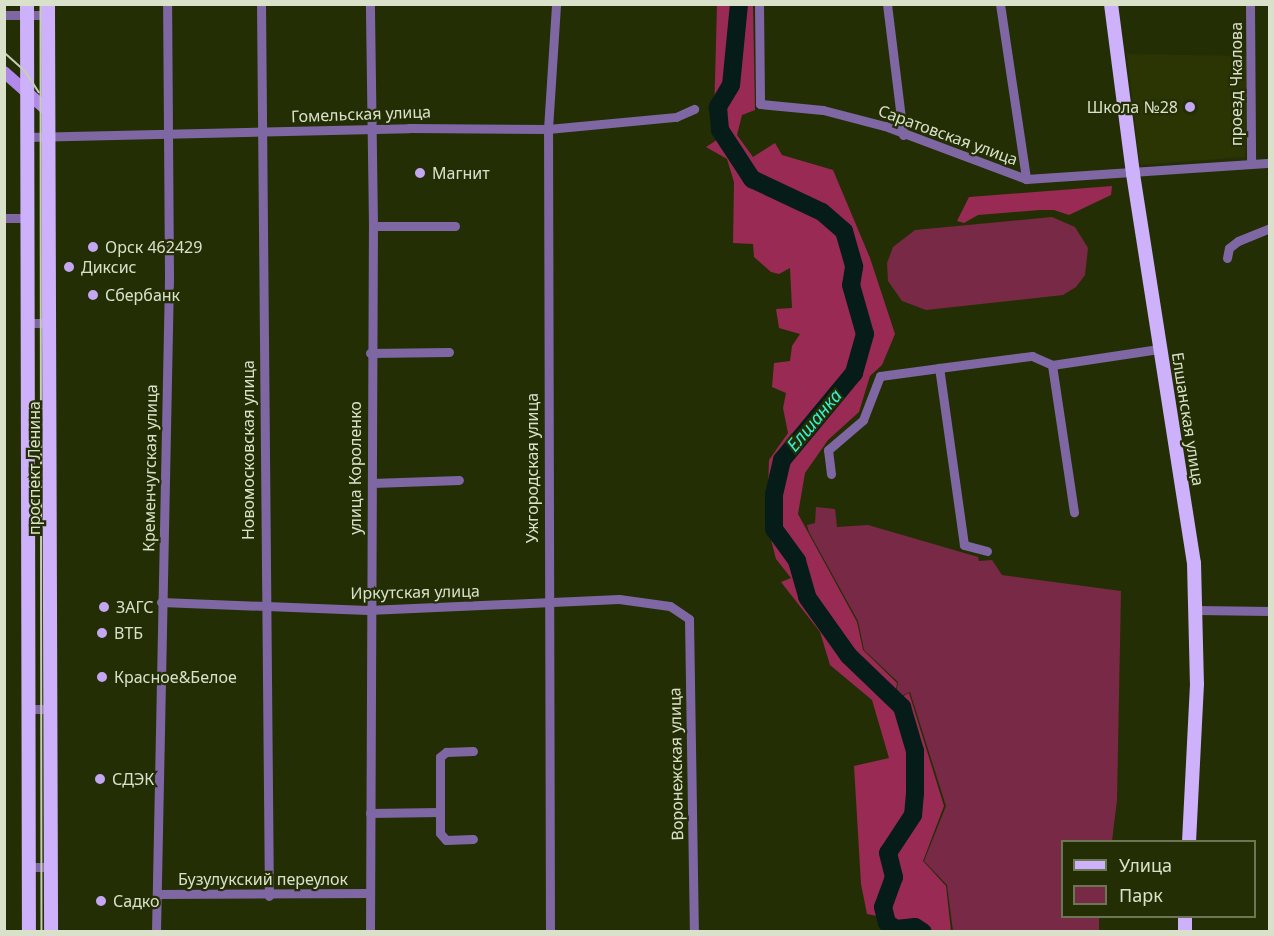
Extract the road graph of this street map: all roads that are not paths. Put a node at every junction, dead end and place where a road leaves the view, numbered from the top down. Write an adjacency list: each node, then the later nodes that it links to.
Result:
1 (166, 4): 20 (street, Кременчугская улица)
2 (261, 4): 19 (street, Новомосковская улица)
3 (370, 4): 18 (street, улица Короленко)
4 (556, 4): 17 (street, Ужгородская улица)
5 (759, 4): 21 (street, Саратовская улица)
6 (886, 4): 21 (street)
7 (1000, 4): 27 (street)
8 (1112, 4): 26 (main road, Елшанская улица)
9 (1250, 4): 24 (street, проезд Чкалова)
10 (27, 10): 11 (street); 12 (street); 14 (main road, проспект Ленина)
11 (48, 10): 16 (main road, проспект Ленина)
12 (4, 15)
13 (4, 72): 14 (street)
14 (26, 88): 16 (street); 23 (main road, проспект Ленина)
15 (694, 109): 17 (street, Гомельская улица)
16 (49, 112): 22 (main road, проспект Ленина)
17 (548, 129): 18 (street, Гомельская улица); 49 (street, Ужгородская улица)
18 (369, 132): 19 (street, Гомельская улица); 30 (street, улица Короленко)
19 (262, 133): 20 (street, Гомельская улица); 50 (street, Новомосковская улица)
20 (166, 135): 22 (street, Гомельская улица); 48 (street, Кременчугская улица)
21 (903, 135): 27 (street, Саратовская улица)
22 (48, 136): 23 (street, Гомельская улица); 35 (main road, проспект Ленина)
23 (27, 137): 29 (main road, проспект Ленина)
24 (1251, 163): 25 (street, Саратовская улица); 26 (street, Саратовская улица)
25 (1269, 163)
26 (1133, 174): 27 (street, Саратовская улица); 36 (main road, Елшанская улица)
27 (1026, 179)
28 (4, 218): 29 (street)
29 (26, 219): 34 (main road, проспект Ленина)
30 (373, 226): 31 (street); 38 (street, улица Короленко)
31 (455, 226)
32 (1269, 228): 33 (street)
33 (1227, 258)
34 (26, 322): 35 (street); 45 (main road, проспект Ленина)
35 (50, 323): 46 (main road, проспект Ленина)
36 (1159, 349): 39 (street); 53 (main road, Елшанская улица)
37 (448, 352): 38 (street)
38 (370, 353): 43 (street, улица Короленко)
39 (1052, 365): 40 (street); 44 (street)
40 (939, 369): 41 (street); 47 (street)
41 (831, 474)
42 (459, 480): 43 (street)
43 (372, 483): 52 (street, улица Короленко)
44 (1074, 512)
45 (27, 522): 46 (street); 55 (main road, проспект Ленина)
46 (50, 523): 56 (main road, проспект Ленина)
47 (987, 551)
48 (161, 602): 50 (street, Иркутская улица); 67 (street, Кременчугская улица)
49 (547, 602): 51 (street, Иркутская улица); 52 (street, Иркутская улица); 73 (street, Ужгородская улица)
50 (264, 605): 52 (street, Иркутская улица); 68 (street, Новомосковская улица)
51 (669, 606): 74 (street, Воронежская улица)
52 (368, 610): 61 (street, улица Короленко)
53 (1197, 610): 54 (street); 63 (main road, Елшанская улица)
54 (1269, 612)
55 (28, 655): 56 (street); 57 (main road, проспект Ленина)
56 (51, 656): 58 (main road, проспект Ленина)
57 (29, 709): 58 (street); 64 (main road, проспект Ленина)
58 (51, 709): 65 (main road, проспект Ленина)
59 (473, 751): 60 (street)
60 (440, 812): 61 (street); 62 (street)
61 (370, 813): 66 (street, улица Короленко)
62 (473, 839)
63 (1189, 840)
64 (28, 867): 65 (street); 69 (main road, проспект Ленина)
65 (51, 867): 70 (main road, проспект Ленина)
66 (370, 893): 68 (street, Бузулукский переулок); 72 (street, улица Короленко)
67 (157, 894): 68 (street, Бузулукский переулок); 71 (street, Кременчугская улица)
68 (269, 896)
69 (29, 932)
70 (51, 932)
71 (156, 932)
72 (369, 932)
73 (550, 932)
74 (694, 932)

